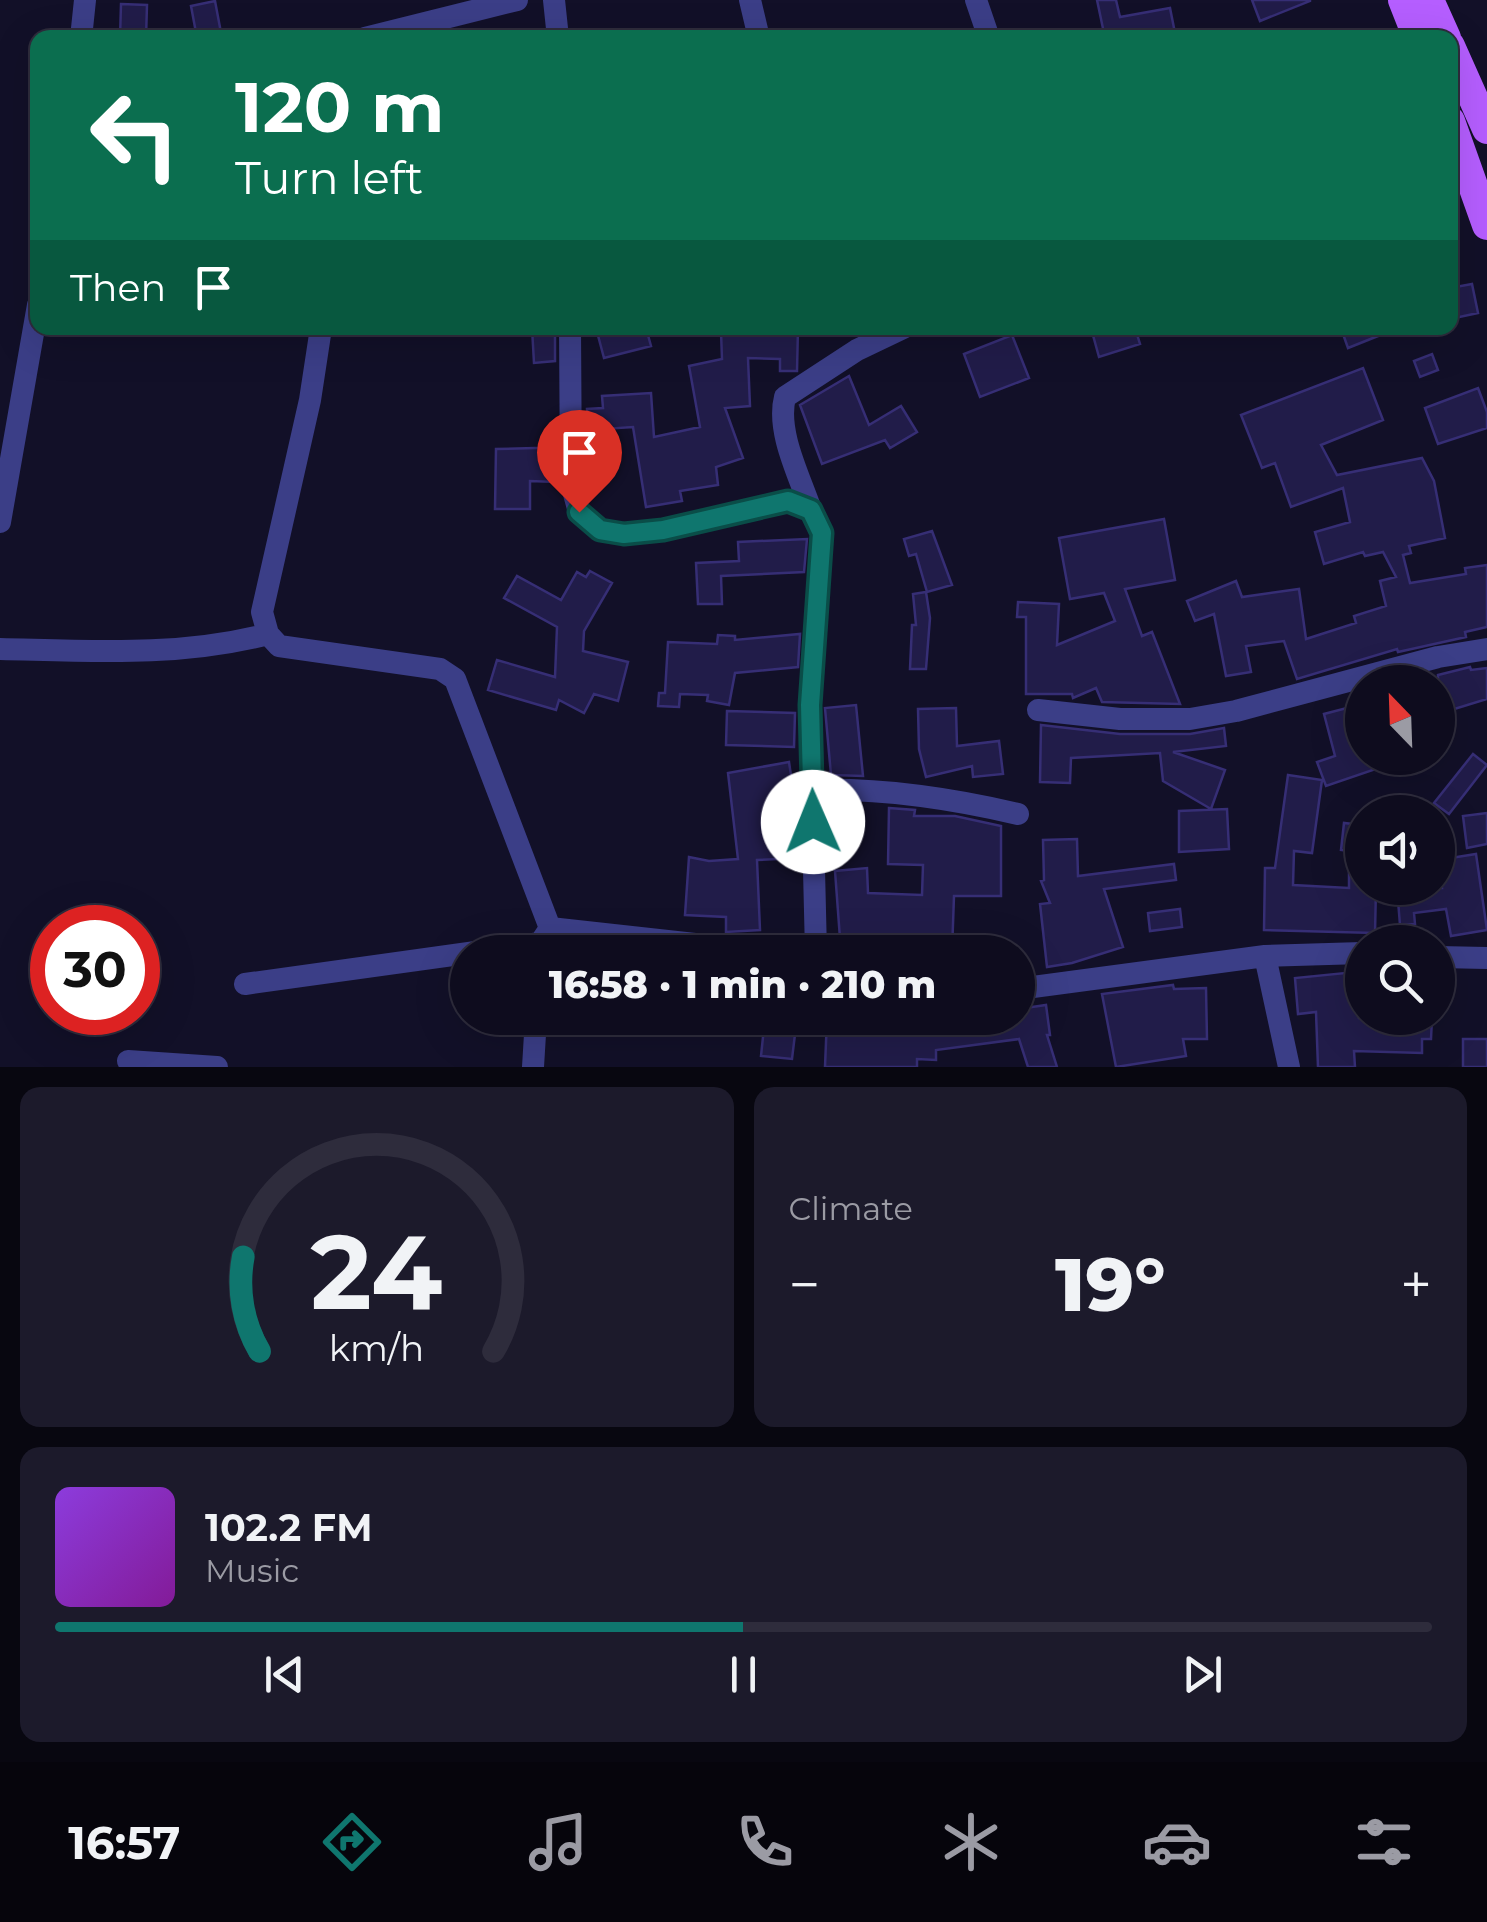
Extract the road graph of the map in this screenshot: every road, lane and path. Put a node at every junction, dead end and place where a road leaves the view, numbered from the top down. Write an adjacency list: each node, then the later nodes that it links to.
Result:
1 (85, 0): 8 (street)
2 (518, 0): 9 (street)
3 (554, 0): 10 (street)
4 (750, 0): 11 (street)
5 (976, 0): 12 (street)
6 (1404, 0): 13 (main road)
7 (1430, 0): 14 (main road)
8 (82, 30)
9 (396, 30)
10 (557, 30)
11 (757, 30)
12 (985, 30)
13 (1415, 30)
14 (1443, 30)
15 (1458, 61): 16 (main road)
16 (1483, 109)
17 (1458, 144): 18 (main road)
18 (1487, 226)
19 (33, 335): 24 (street)
20 (320, 335): 25 (street)
21 (570, 335): 23 (street)
22 (888, 335): 23 (street)
23 (811, 510): 29 (street)
24 (0, 522)
25 (268, 634): 26 (street); 31 (street)
26 (0, 649)
27 (1487, 649): 28 (street)
28 (1038, 710)
29 (812, 790): 30 (street); 32 (street)
30 (1018, 814)
31 (541, 935)
32 (816, 935)
33 (450, 954): 38 (street)
34 (1345, 954): 35 (street)
35 (1266, 956): 39 (street); 44 (street)
36 (1455, 957): 37 (street)
37 (1487, 958)
38 (245, 984)
39 (1035, 987)
40 (535, 1035): 43 (street)
41 (128, 1061): 42 (street)
42 (217, 1067)
43 (533, 1067)
44 (1289, 1067)

